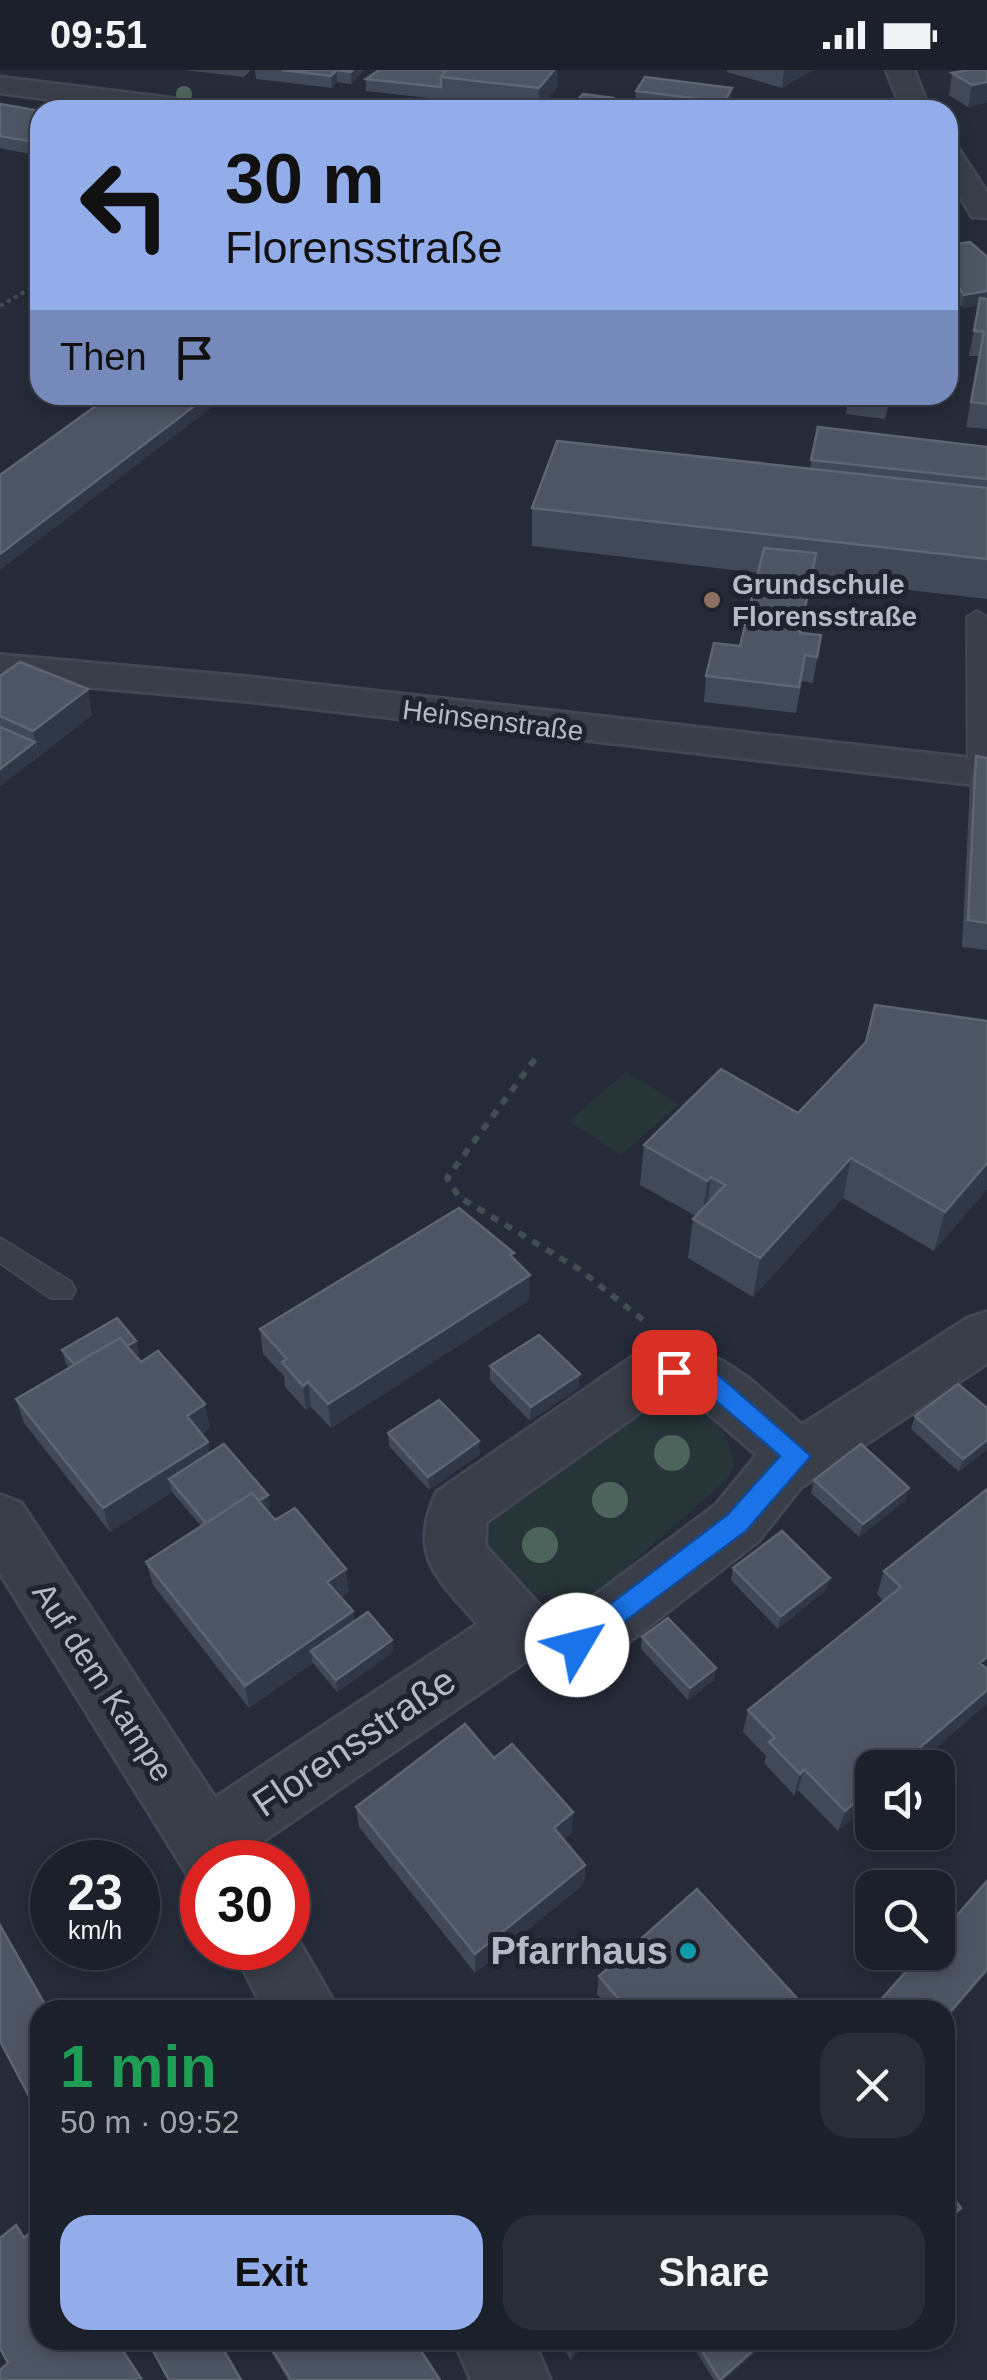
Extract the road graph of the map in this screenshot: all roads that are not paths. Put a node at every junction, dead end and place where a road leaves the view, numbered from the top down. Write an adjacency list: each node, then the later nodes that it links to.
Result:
1 (900, 70): 4 (street)
2 (0, 86): 3 (street)
3 (114, 100)
4 (912, 100)
5 (958, 169): 7 (street)
6 (958, 207): 7 (street)
7 (986, 211)
8 (977, 617): 10 (lane)
9 (0, 667): 10 (street, Heinsenstraße)
10 (983, 772)
11 (0, 1249): 12 (lane)
12 (62, 1290)
13 (987, 1334): 14 (street)
14 (798, 1456): 16 (street); 16 (street)
15 (0, 1521): 17 (street, Auf dem Kampe)
16 (522, 1629): 18 (street, Florensstraße)
17 (204, 1840)
18 (229, 1840)
19 (279, 1970): 20 (street)
20 (296, 2000)
21 (498, 2350): 22 (street)
22 (511, 2380)

